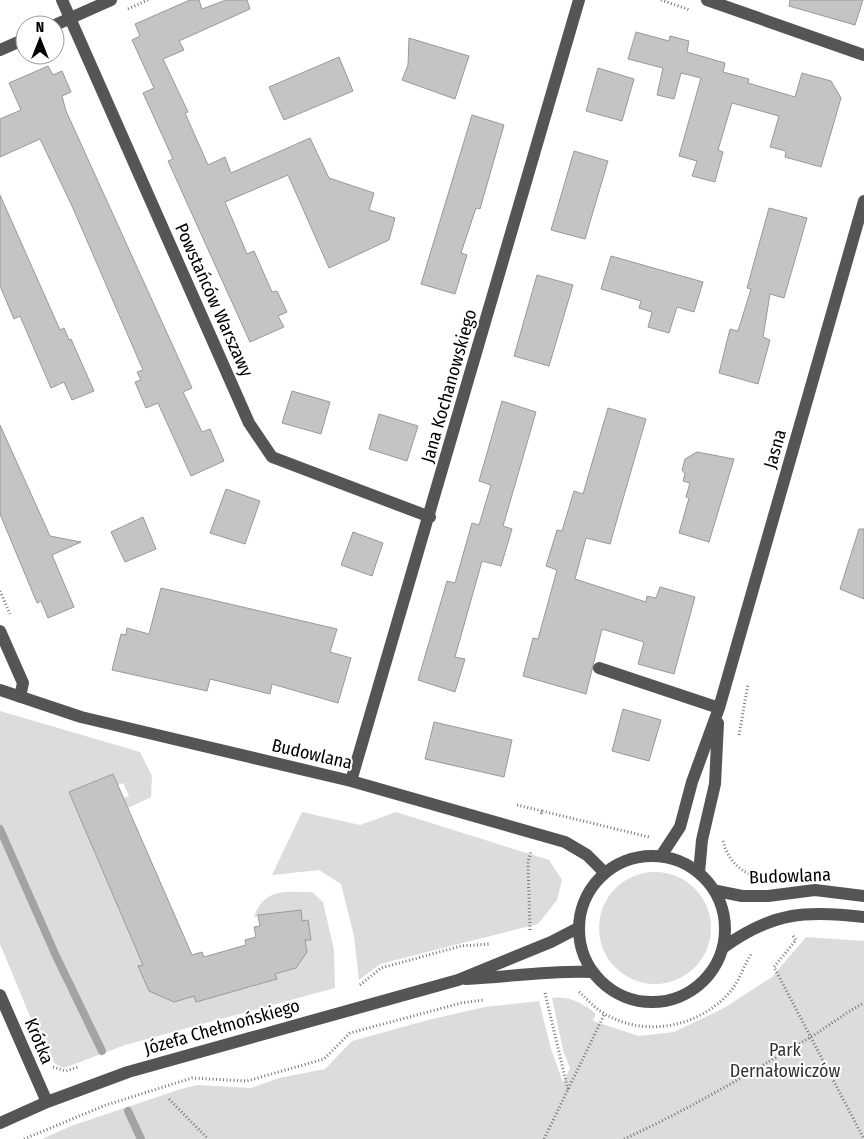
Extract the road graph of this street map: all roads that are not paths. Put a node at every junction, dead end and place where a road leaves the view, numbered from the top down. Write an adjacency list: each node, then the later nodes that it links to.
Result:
1 (62, 0): 5 (street, Powstańców Warszawy)
2 (111, 0): 5 (street)
3 (579, 0): 11 (street, Jana Kochanowskiego)
4 (707, 0): 9 (street)
5 (70, 18): 6 (street); 11 (street, Powstańców Warszawy)
6 (65, 20)
7 (15, 43): 8 (street)
8 (0, 50)
9 (864, 55)
10 (864, 200): 16 (street, Jasna)
11 (430, 517): 17 (street, Jana Kochanowskiego)
12 (0, 631): 15 (street)
13 (599, 668): 16 (street)
14 (0, 690): 15 (street, Budowlana)
15 (20, 698): 17 (street, Budowlana)
16 (719, 708): 18 (street, Jasna); 20 (street, Jasna)
17 (351, 781): 19 (street, Budowlana)
18 (661, 856): 19 (street); 20 (street)
19 (605, 873): 24 (street)
20 (699, 873): 21 (street)
21 (717, 891): 22 (street, Budowlana); 25 (street)
22 (864, 896)
23 (864, 917): 25 (street)
24 (578, 928): 26 (street); 27 (street, Józefa Chełmońskiego)
25 (724, 947): 26 (street)
26 (593, 972): 27 (street, Józefa Chełmońskiego)
27 (458, 980): 29 (street, Józefa Chełmońskiego)
28 (0, 994): 29 (street, Krótka)
29 (47, 1102): 30 (street, Józefa Chełmońskiego)
30 (0, 1124)

